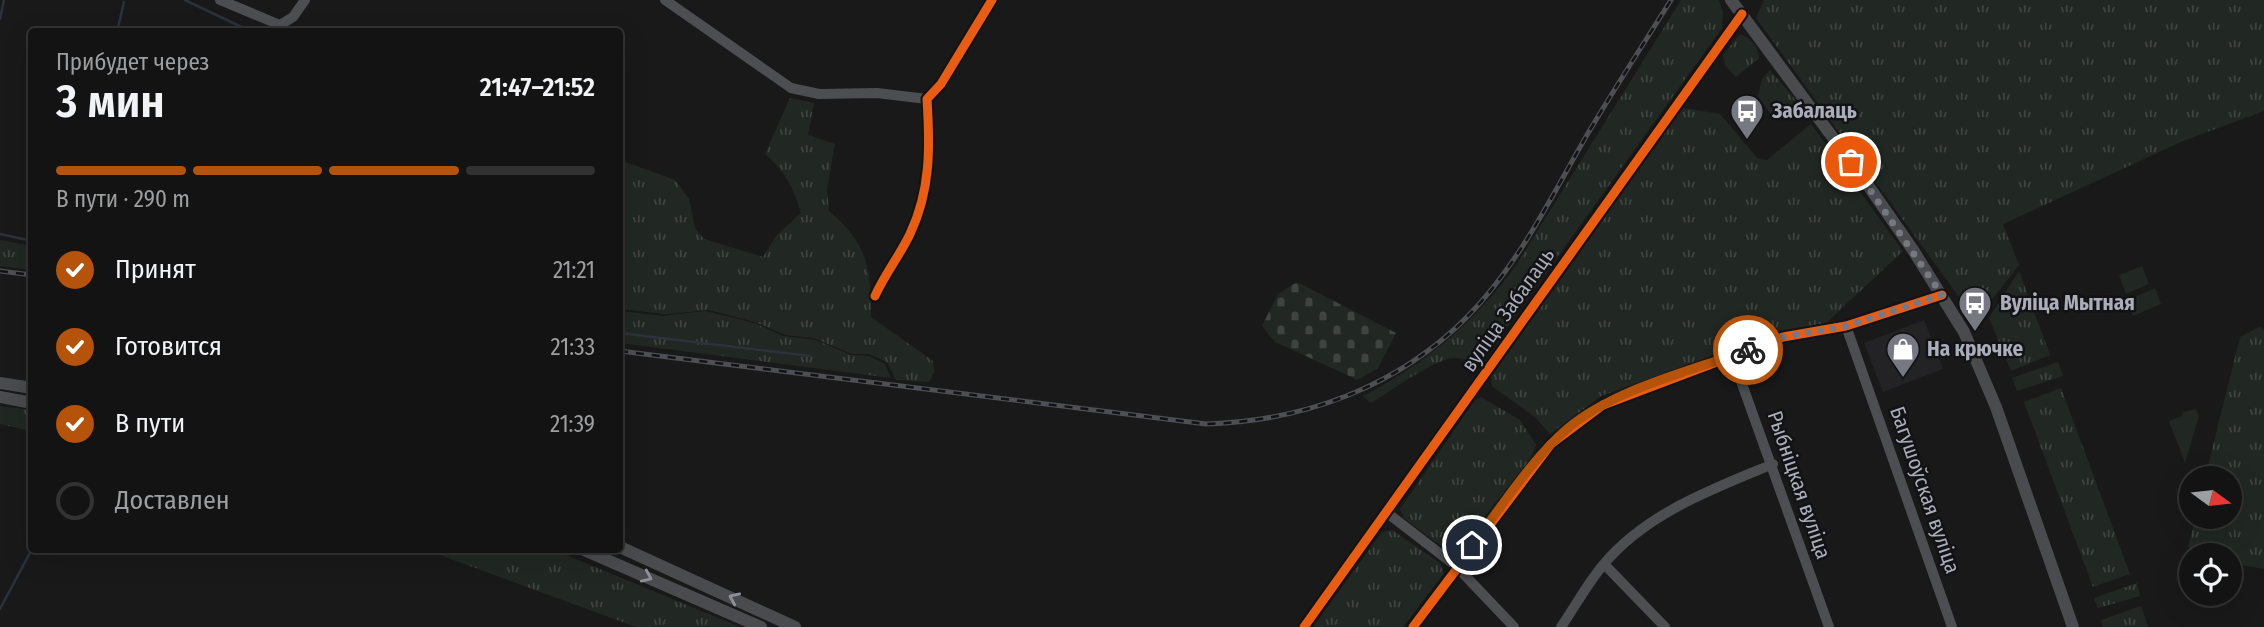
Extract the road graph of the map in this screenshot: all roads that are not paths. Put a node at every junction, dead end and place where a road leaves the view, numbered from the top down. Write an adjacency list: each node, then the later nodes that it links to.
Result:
1 (220, 0): 2 (street)
2 (305, 0)
3 (665, 0): 7 (street)
4 (992, 0): 7 (street)
5 (1731, 0): 6 (main road)
6 (1742, 14): 8 (main road); 17 (street, вуліца Забалаць)
7 (927, 99): 9 (street)
8 (1942, 295): 10 (street); 31 (main road)
9 (875, 296)
10 (1846, 326): 11 (street); 30 (street, Багушоўская вуліца)
11 (1732, 356): 16 (street, Рыбніцкая вуліца); 21 (street)
12 (0, 383): 13 (main road)
13 (28, 387)
14 (0, 397): 15 (main road)
15 (28, 402)
16 (1773, 464): 20 (street); 29 (street, Рыбніцкая вуліца)
17 (1387, 512): 21 (street); 24 (street, вуліца Забалаць)
18 (623, 548): 23 (main road, one-way to 18)
19 (591, 553): 22 (main road, one-way to 22)
20 (1604, 564): 27 (street); 28 (street)
21 (1456, 566): 25 (street); 26 (street)
22 (761, 627)
23 (795, 627)
24 (1304, 627)
25 (1413, 627)
26 (1514, 627)
27 (1561, 627)
28 (1665, 627)
29 (1829, 627)
30 (1952, 627)
31 (2073, 627)

